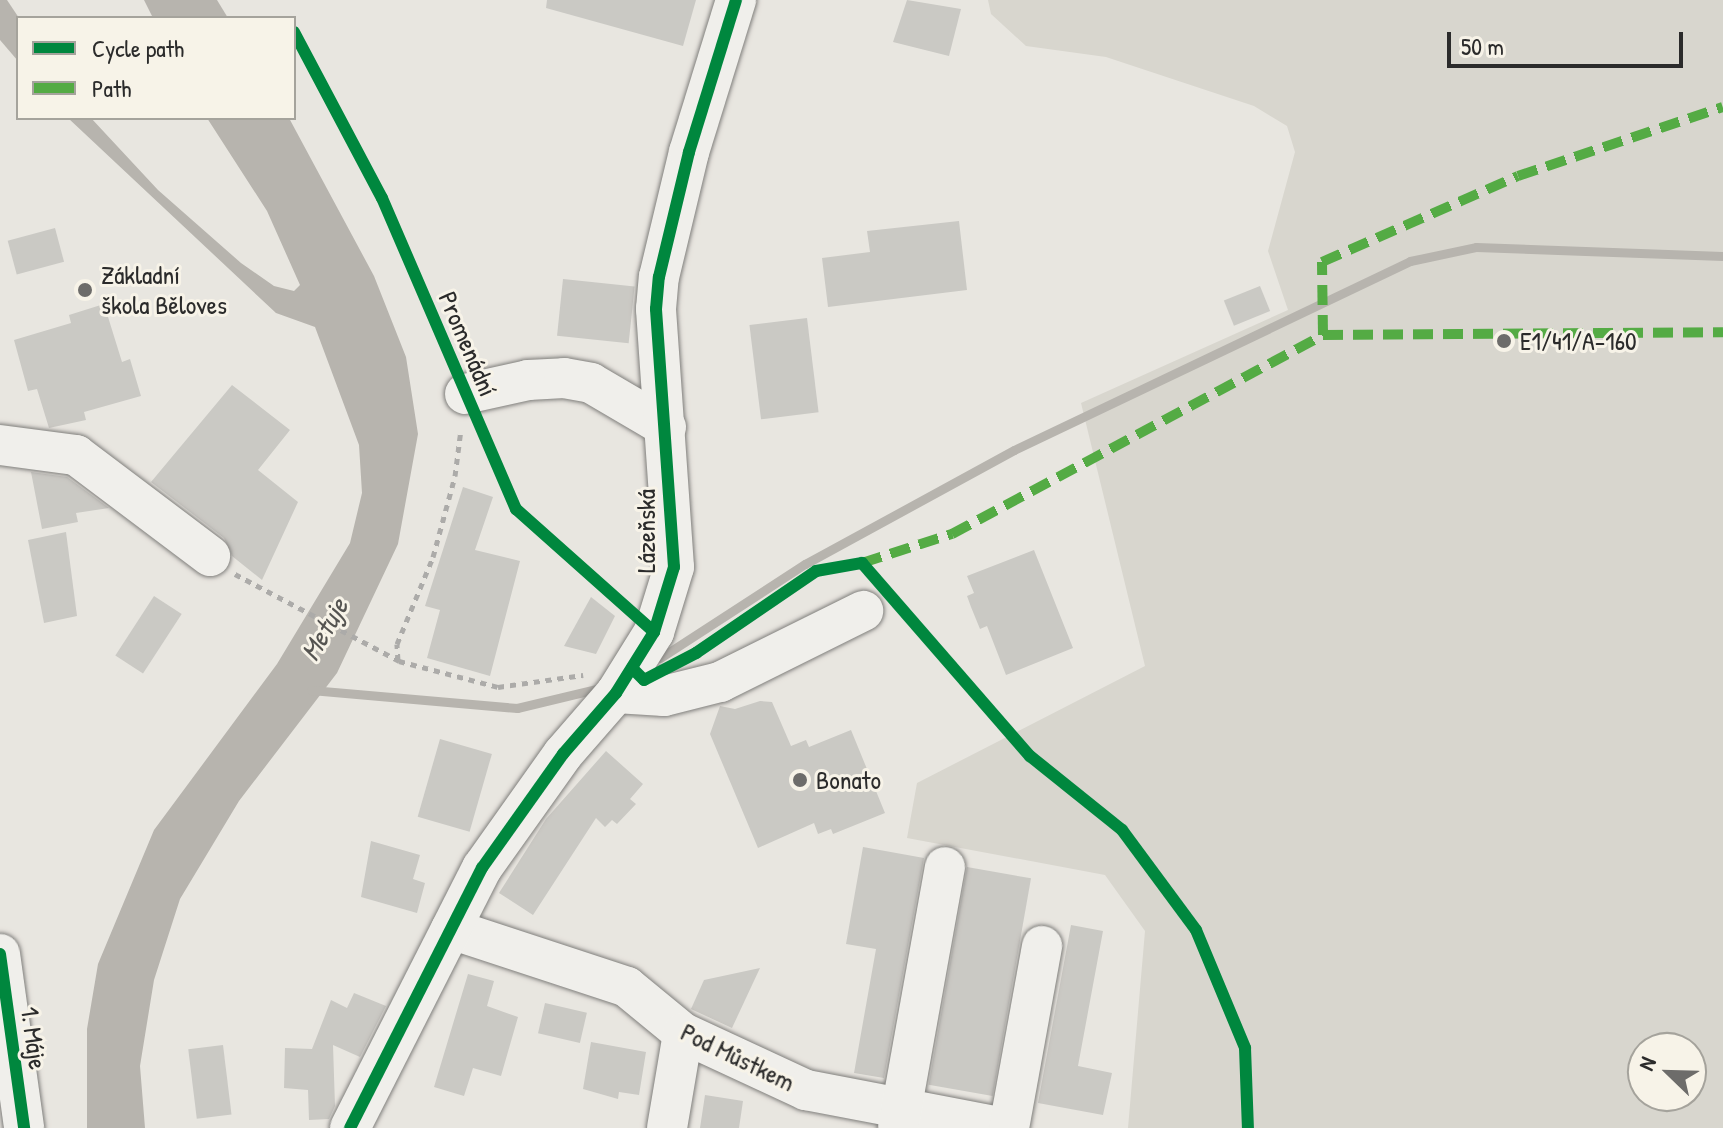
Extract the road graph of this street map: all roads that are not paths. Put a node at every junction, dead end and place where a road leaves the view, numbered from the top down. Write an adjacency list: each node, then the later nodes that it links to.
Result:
1 (736, 0): 3 (street, Lázeňská)
2 (465, 394): 3 (street)
3 (666, 427): 7 (street, Lázeňská)
4 (0, 445): 5 (street)
5 (210, 556)
6 (863, 611): 7 (street)
7 (624, 680): 9 (street, Lázeňská)
8 (945, 867): 14 (street)
9 (451, 929): 12 (street, Pod Můstkem); 16 (street, Lázeňská)
10 (1042, 946): 18 (street, Pod Můstkem)
11 (0, 954): 13 (street, 1. Máje)
12 (683, 1033): 14 (street, Pod Můstkem); 17 (street)
13 (7, 1045): 15 (street, 1. Máje)
14 (900, 1118): 18 (street, Pod Můstkem)
15 (24, 1128)
16 (350, 1128)
17 (667, 1128)
18 (1007, 1128)

